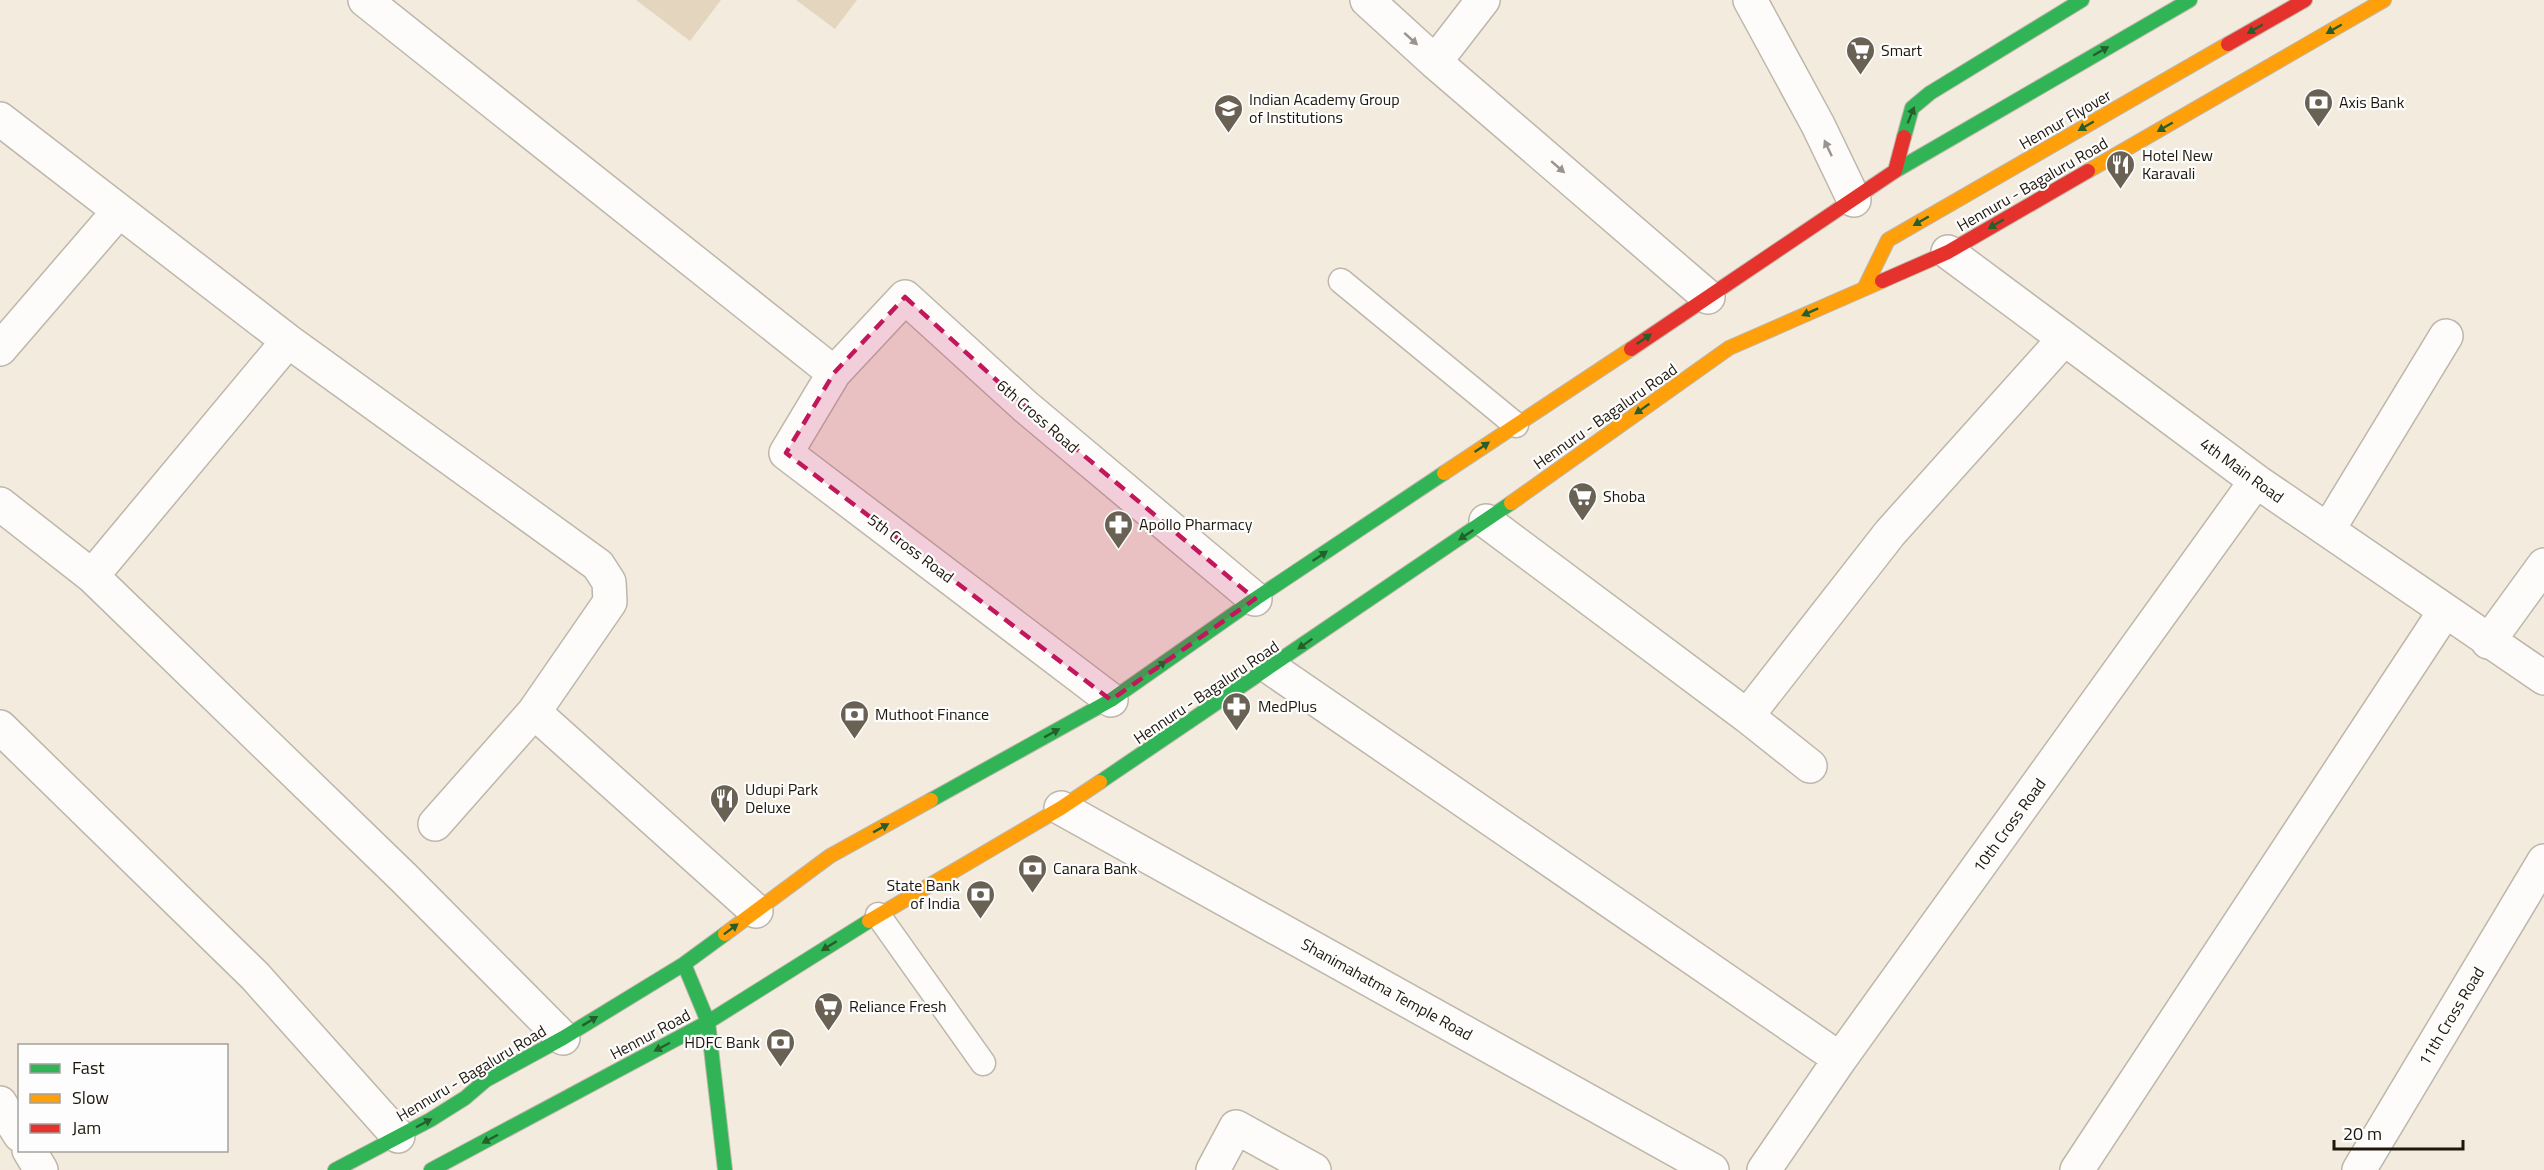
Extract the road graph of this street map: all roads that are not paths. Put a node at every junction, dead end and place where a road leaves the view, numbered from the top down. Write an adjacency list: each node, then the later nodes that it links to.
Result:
1 (365, 0): 22 (street)
2 (1367, 0): 9 (street, one-way to 9)
3 (1483, 0): 9 (street)
4 (1750, 0): 12 (street, one-way to 4)
5 (2082, 0): 11 (main road, one-way to 5)
6 (2190, 0): 11 (main road, one-way to 6)
7 (2305, 0): 16 (main road, Hennur Flyover, one-way to 16)
8 (2384, 0): 14 (main road, Hennuru - Bagaluru Road, one-way to 14)
9 (1435, 62): 17 (street, one-way to 17)
10 (0, 118): 13 (street)
11 (1895, 171): 12 (main road)
12 (1854, 200): 17 (main road)
13 (119, 211): 20 (street); 21 (street)
14 (1948, 252): 16 (main road, Hennuru - Bagaluru Road); 19 (street, 4th Main Road)
15 (1341, 281): 23 (lane)
16 (1864, 289): 26 (main road, Hennuru - Bagaluru Road, one-way to 26)
17 (1708, 297): 23 (main road, one-way to 17)
18 (2446, 336): 27 (street)
19 (2064, 339): 24 (street, 4th Main Road); 37 (street)
20 (288, 341): 29 (street); 36 (street)
21 (0, 349)
22 (834, 373): 30 (street, 6th Cross Road); 35 (street, 5th Cross Road)
23 (1516, 425): 30 (main road, one-way to 23)
24 (2256, 481): 27 (street, 4th Main Road); 48 (street, 10th Cross Road)
25 (0, 504): 29 (street)
26 (1486, 522): 33 (main road, Hennuru - Bagaluru Road, one-way to 33); 37 (street)
27 (2328, 530): 31 (street, 4th Main Road)
28 (2544, 565): 32 (street)
29 (92, 576): 47 (street)
30 (1255, 599): 35 (main road, one-way to 30)
31 (2445, 611): 32 (street, 4th Main Road); 62 (street)
32 (2488, 642): 34 (street, 4th Main Road)
33 (1271, 668): 40 (main road, Hennuru - Bagaluru Road); 48 (street)
34 (2544, 678)
35 (1111, 700): 43 (main road, Hennuru - Bagaluru Road, one-way to 35)
36 (534, 712): 41 (street); 43 (street)
37 (1747, 716): 39 (street)
38 (0, 727): 52 (street)
39 (1810, 766)
40 (1061, 808): 44 (main road, Hennuru - Bagaluru Road); 60 (street, Shanimahatma Temple Road)
41 (435, 824)
42 (2544, 861): 63 (street, 11th Cross Road)
43 (756, 911): 45 (main road, Hennuru - Bagaluru Road, one-way to 43)
44 (878, 915): 46 (main road, Hennur Road, one-way to 46); 49 (lane)
45 (684, 964): 46 (main road); 47 (main road, Hennuru - Bagaluru Road, one-way to 45)
46 (708, 1022): 56 (main road, Hennur Road, one-way to 56); 57 (main road)
47 (563, 1038): 52 (main road, Hennuru - Bagaluru Road, one-way to 47)
48 (1840, 1059): 61 (street, 10th Cross Road)
49 (983, 1063)
50 (0, 1103): 51 (street)
51 (18, 1132)
52 (398, 1136): 55 (main road, Hennuru - Bagaluru Road)
53 (30, 1152): 54 (street)
54 (41, 1170)
55 (335, 1170)
56 (431, 1170)
57 (725, 1170)
58 (1214, 1170): 59 (street)
59 (1314, 1170)
60 (1712, 1170)
61 (1764, 1170)
62 (2077, 1170)
63 (2359, 1170)

